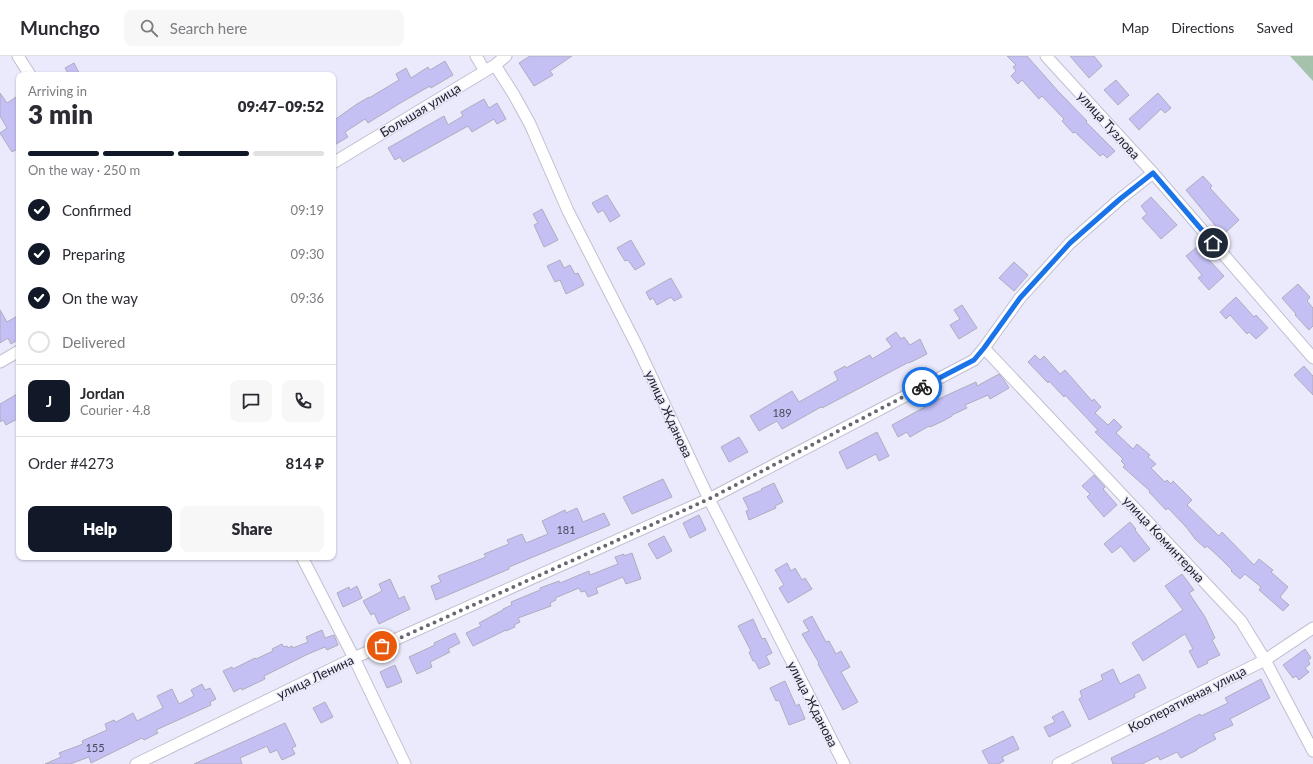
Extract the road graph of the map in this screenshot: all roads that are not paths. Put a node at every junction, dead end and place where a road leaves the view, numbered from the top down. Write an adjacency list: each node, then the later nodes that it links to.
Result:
1 (18, 56): 7 (street)
2 (476, 56): 6 (street)
3 (506, 56): 5 (street, Большая улица)
4 (1046, 56): 9 (street, улица Тузлова)
5 (494, 65): 6 (street, Большая улица); 14 (street, улица Жданова)
6 (485, 71): 8 (street, Большая улица)
7 (28, 72)
8 (336, 161)
9 (1153, 173): 10 (street, улица Ленина); 12 (street, улица Тузлова)
10 (984, 348): 14 (street, улица Ленина); 18 (street, улица Коминтерна)
11 (16, 353): 13 (street)
12 (1313, 358)
13 (0, 362)
14 (709, 499): 17 (street, улица Ленина); 22 (street, улица Жданова)
15 (304, 560): 17 (street)
16 (1313, 628): 18 (street, Кооперативная улица)
17 (354, 658): 20 (street, улица Ленина); 21 (street)
18 (1265, 660): 19 (street, улица Коминтерна); 23 (street, Кооперативная улица)
19 (1313, 751)
20 (136, 764)
21 (405, 764)
22 (844, 764)
23 (1058, 764)

